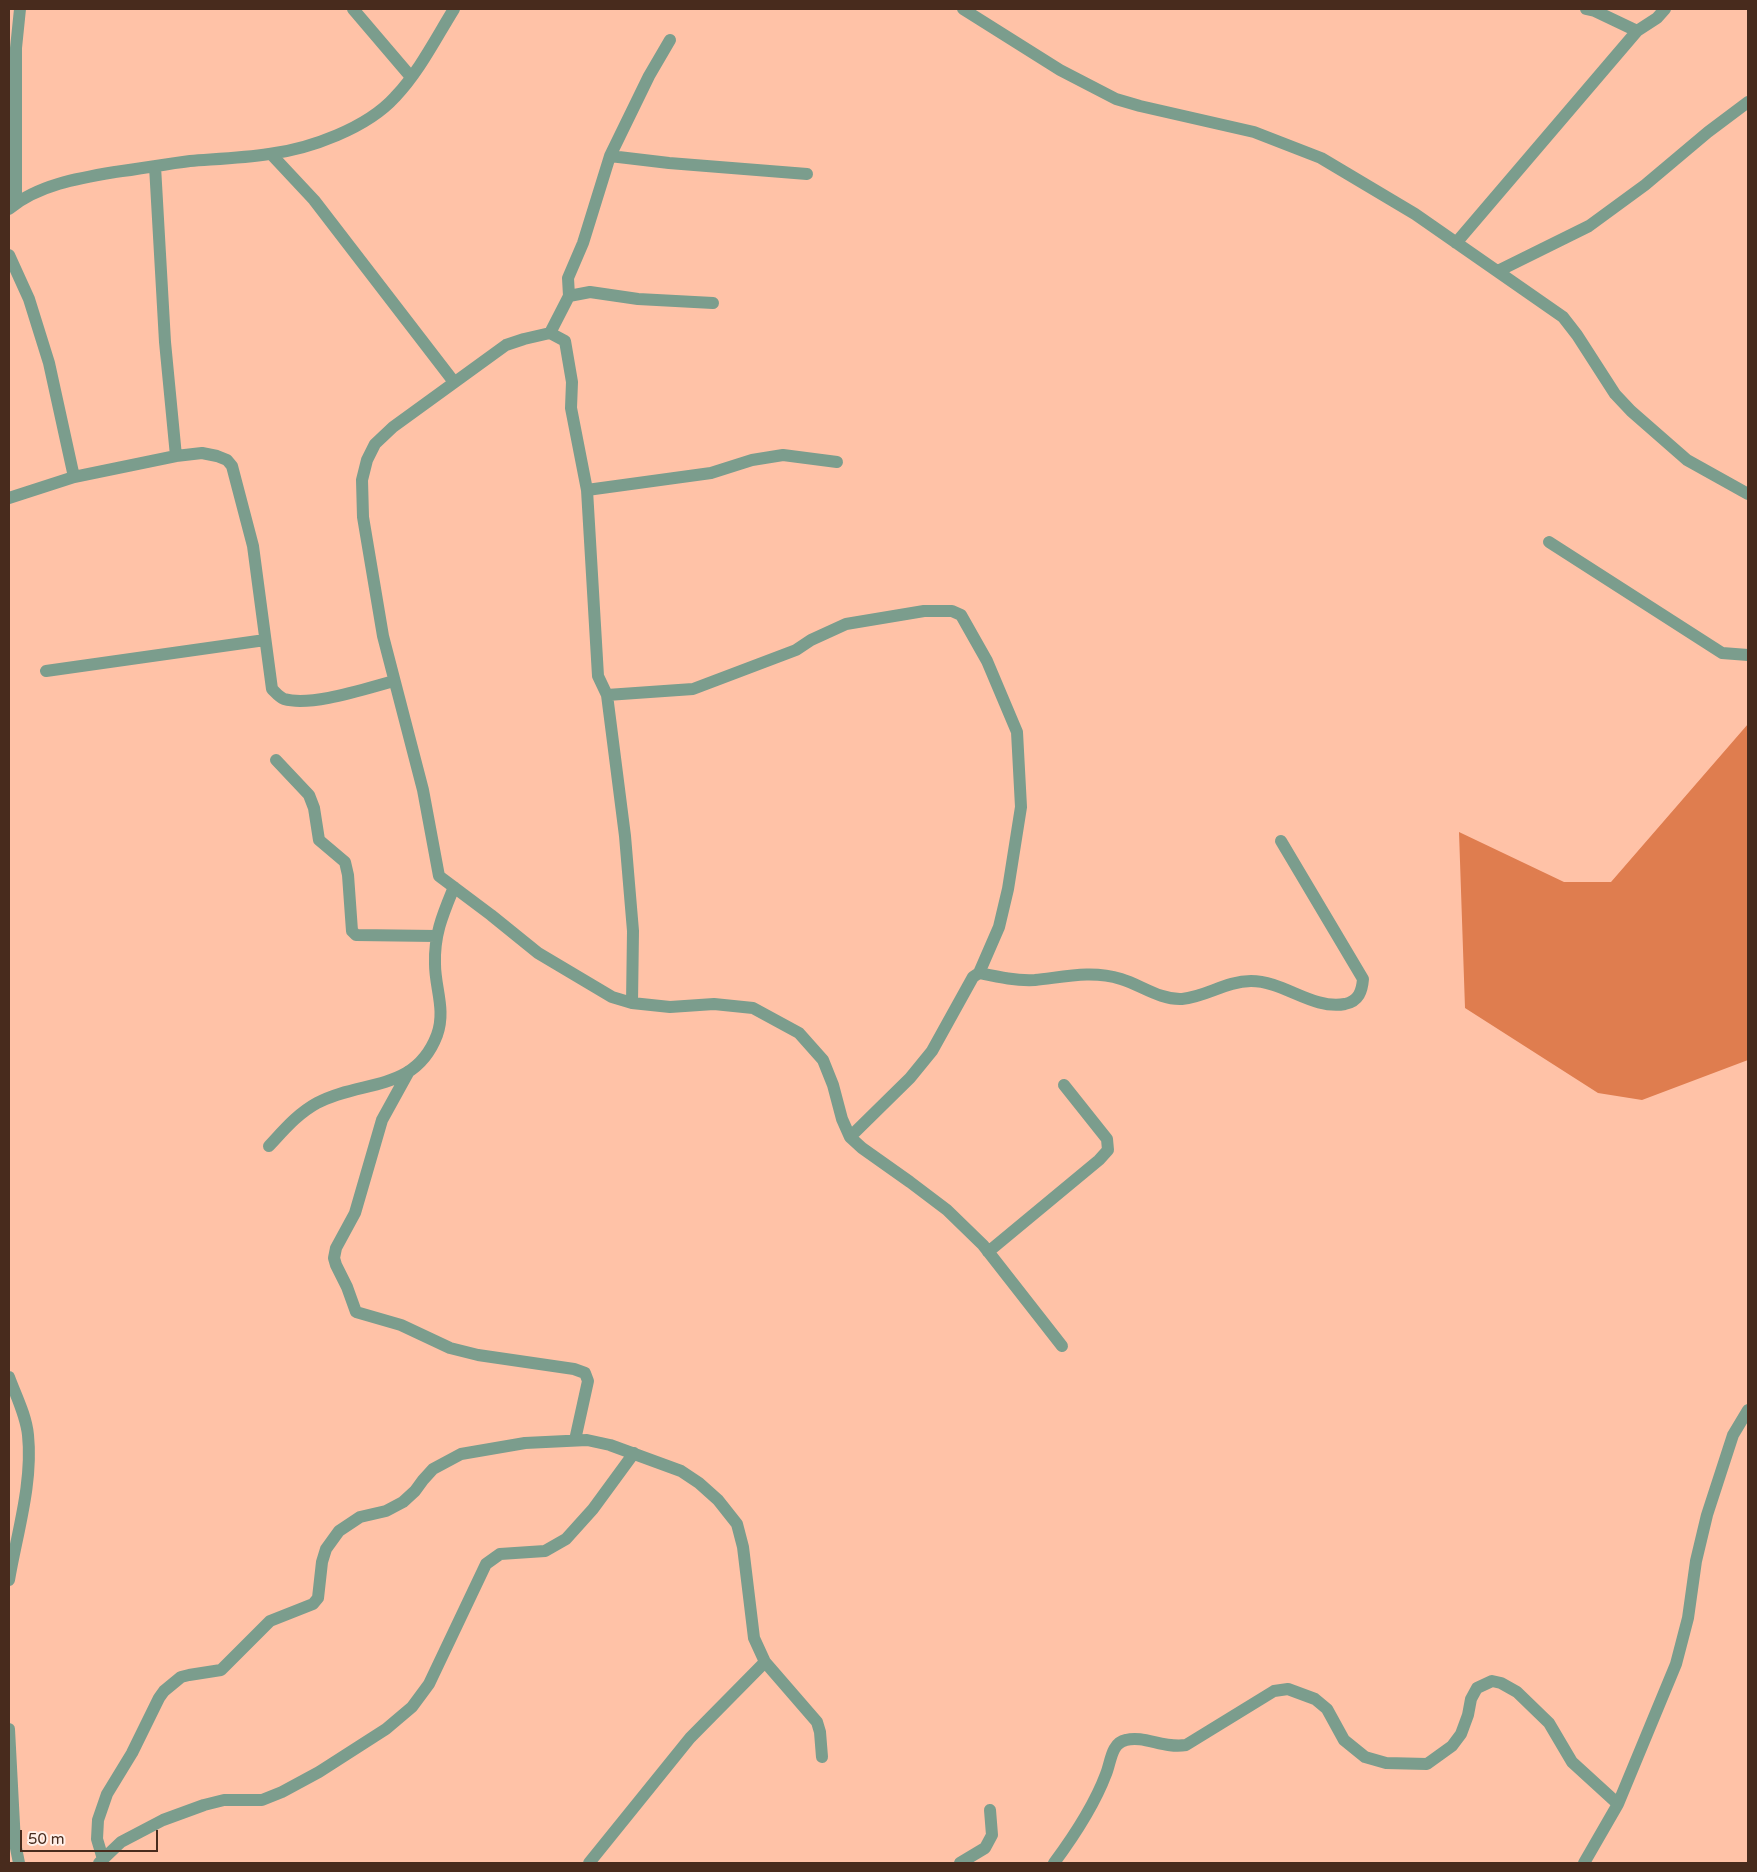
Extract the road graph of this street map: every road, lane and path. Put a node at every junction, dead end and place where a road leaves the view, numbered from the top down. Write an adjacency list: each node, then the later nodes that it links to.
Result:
1 (20, 9): 15 (street)
2 (353, 9): 9 (street)
3 (454, 9): 9 (street)
4 (963, 9): 16 (street)
5 (1586, 9): 7 (street)
6 (1665, 9): 7 (street)
7 (1637, 32): 16 (street)
8 (670, 40): 12 (street)
9 (411, 77): 11 (street)
10 (1748, 102): 18 (street)
11 (271, 154): 13 (street); 22 (street)
12 (610, 156): 14 (street); 19 (street)
13 (155, 166): 15 (street); 23 (street)
14 (808, 174)
15 (13, 206)
16 (1456, 243): 18 (street)
17 (9, 255): 25 (street)
18 (1498, 271): 27 (street)
19 (569, 296): 20 (street); 21 (street)
20 (713, 303)
21 (550, 333): 22 (street); 26 (street)
22 (454, 382): 33 (street)
23 (176, 456): 25 (street); 30 (street)
24 (837, 462): 26 (street)
25 (74, 477): 28 (street)
26 (587, 490): 34 (street)
27 (1748, 494)
28 (9, 498)
29 (1549, 542): 31 (street)
30 (265, 640): 32 (street); 33 (street)
31 (1748, 655)
32 (46, 671)
33 (394, 681): 37 (street)
34 (607, 695): 39 (street); 40 (street)
35 (276, 760): 38 (street)
36 (1281, 841): 39 (street)
37 (454, 887): 38 (street); 40 (street)
38 (436, 936): 41 (street)
39 (979, 973): 43 (street)
40 (632, 1003): 43 (street)
41 (409, 1071): 44 (street); 49 (street)
42 (1064, 1085): 45 (street)
43 (850, 1137): 45 (street)
44 (269, 1146)
45 (988, 1252): 46 (street)
46 (1062, 1346)
47 (9, 1377): 51 (street)
48 (1748, 1410): 55 (street)
49 (575, 1440): 50 (street); 57 (street)
50 (634, 1453): 52 (street); 57 (street)
51 (9, 1580)
52 (765, 1662): 54 (street); 59 (street)
53 (9, 1729): 58 (street)
54 (822, 1757)
55 (1618, 1804): 61 (street); 62 (street)
56 (990, 1810): 60 (street)
57 (101, 1861)
58 (19, 1863)
59 (589, 1863)
60 (960, 1863)
61 (1054, 1863)
62 (1584, 1863)

